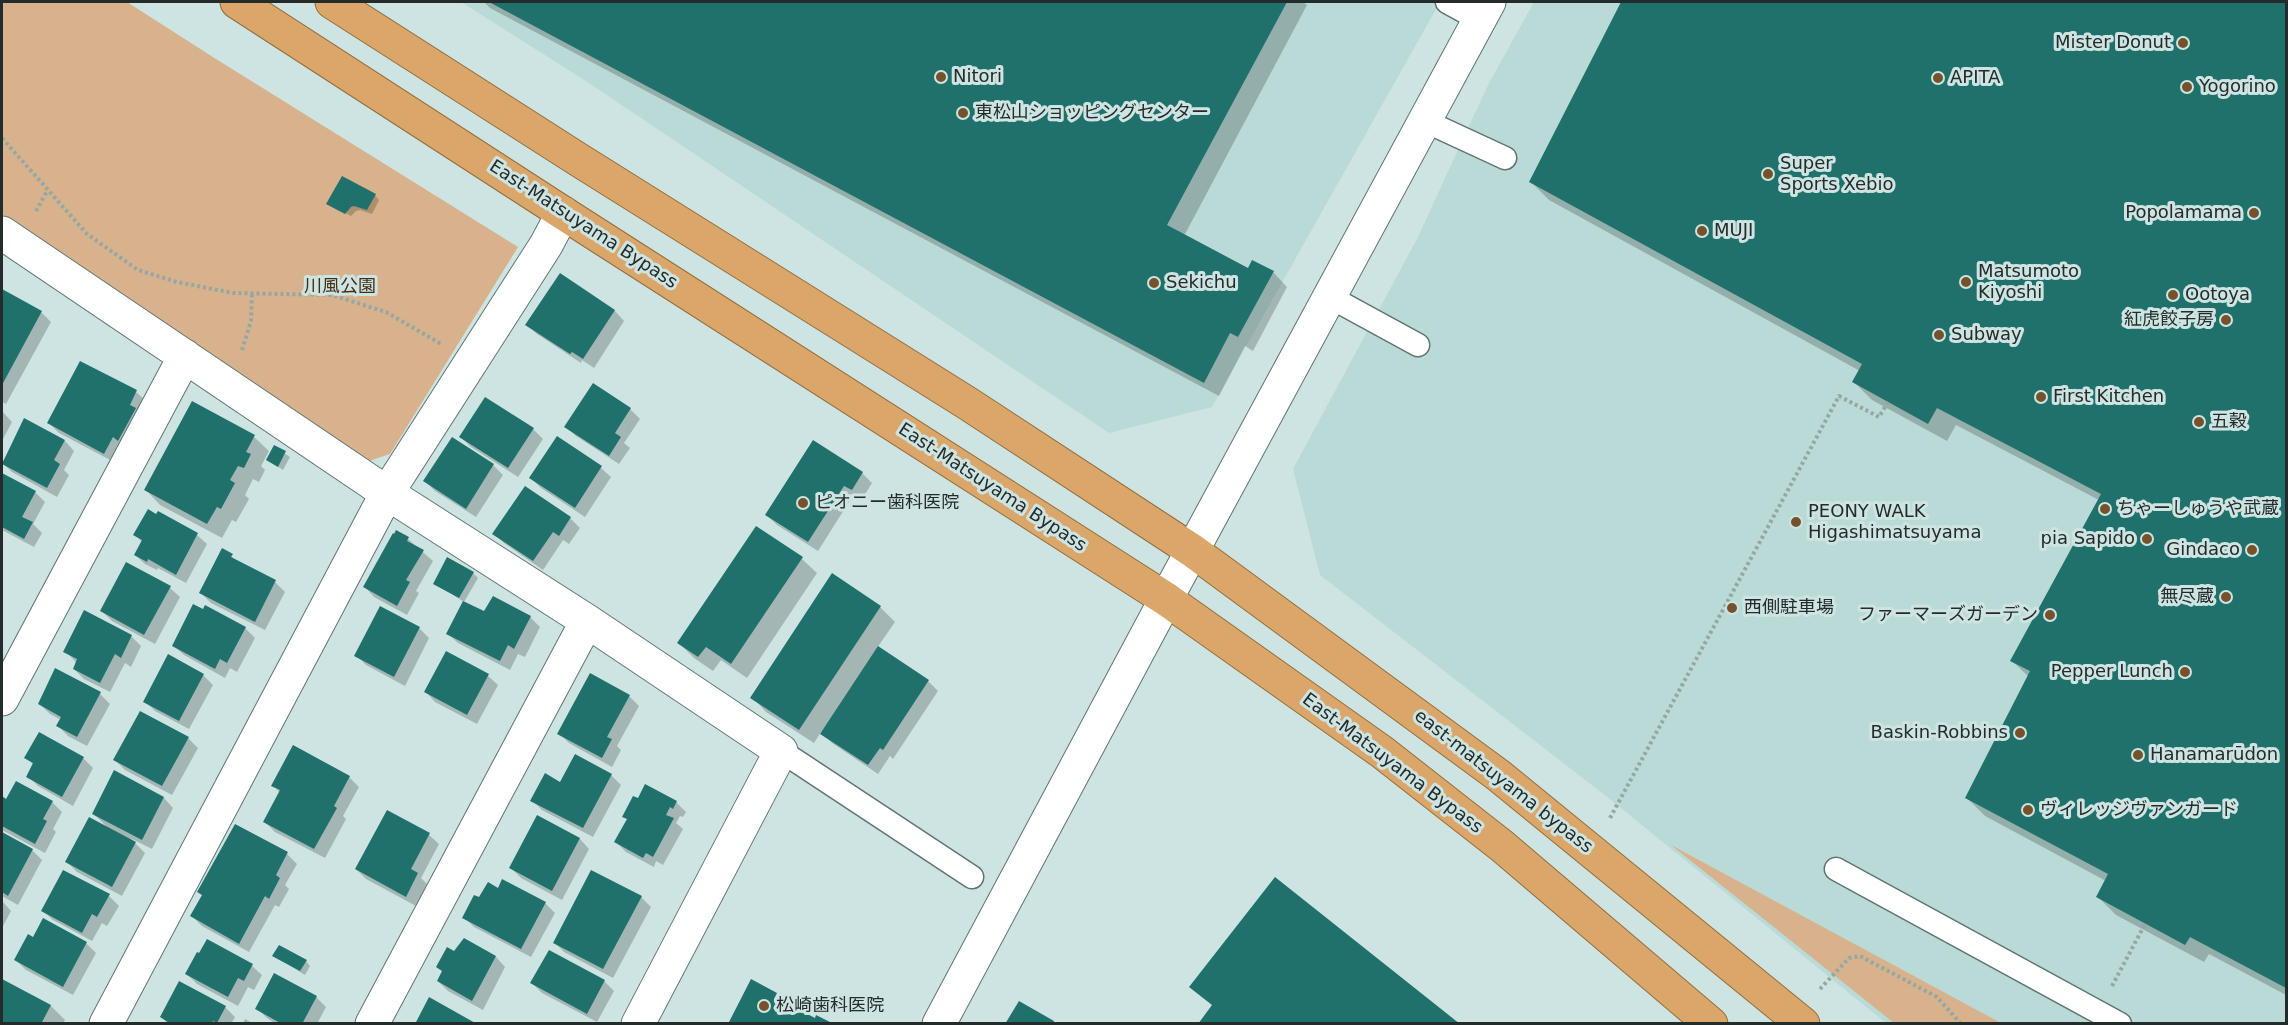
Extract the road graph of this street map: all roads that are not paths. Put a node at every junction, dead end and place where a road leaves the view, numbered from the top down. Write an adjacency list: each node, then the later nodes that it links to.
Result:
1 (237, 2): 6 (highway, East-Matsuyama Bypass)
2 (332, 2): 12 (highway)
3 (1467, 7): 4 (street)
4 (1425, 121): 5 (lane); 8 (street)
5 (1505, 158)
6 (563, 213): 11 (street); 13 (highway, East-Matsuyama Bypass)
7 (2, 233): 10 (street)
8 (1330, 297): 9 (lane); 12 (street)
9 (1418, 345)
10 (185, 356): 11 (street); 15 (street)
11 (387, 493): 14 (street); 19 (street)
12 (1193, 551): 13 (street); 24 (highway, east-matsuyama bypass)
13 (1166, 599): 22 (street); 23 (highway, East-Matsuyama Bypass)
14 (587, 621): 16 (street); 20 (street)
15 (2, 699)
16 (781, 751): 18 (lane); 21 (street)
17 (1836, 869): 25 (lane)
18 (972, 877)
19 (106, 1023)
20 (372, 1023)
21 (638, 1023)
22 (939, 1023)
23 (1711, 1023)
24 (1803, 1023)
25 (2120, 1023)

